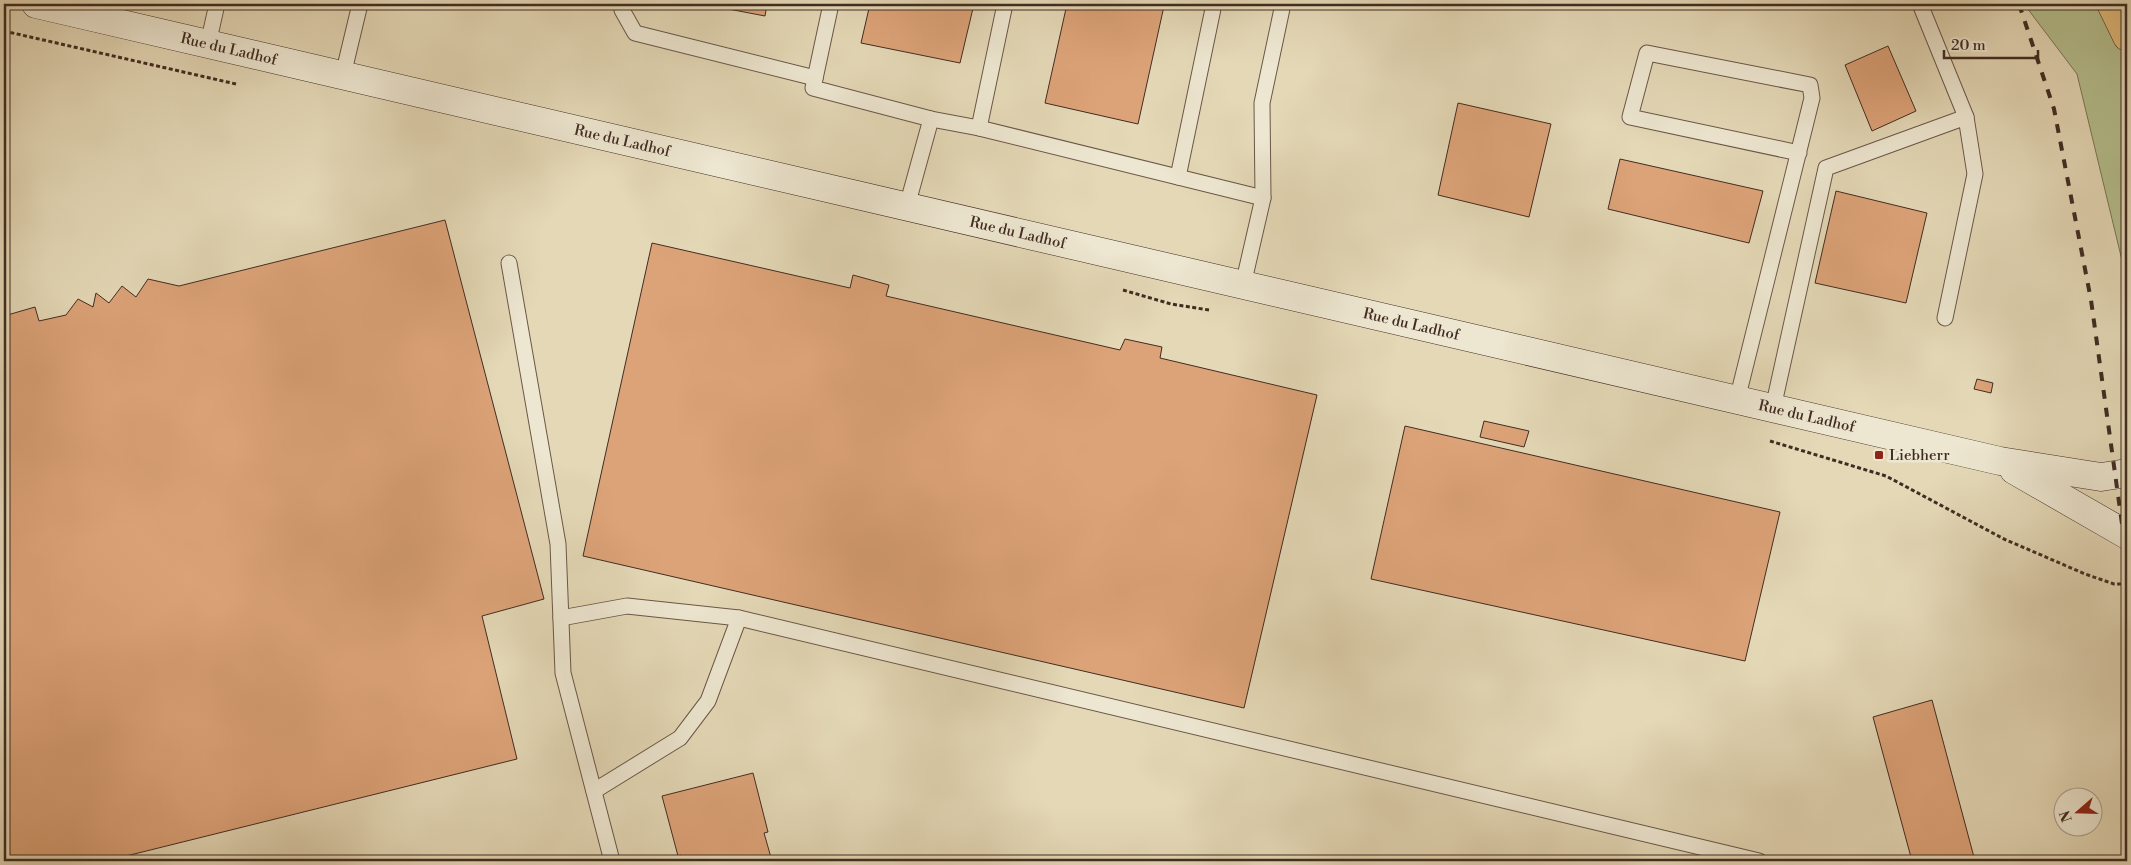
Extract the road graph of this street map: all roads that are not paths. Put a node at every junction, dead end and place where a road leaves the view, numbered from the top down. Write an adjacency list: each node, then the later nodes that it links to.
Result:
1 (36, 4): 12 (main road, Rue du Ladhof)
2 (217, 4): 12 (lane)
3 (360, 4): 13 (lane)
4 (624, 4): 14 (lane)
5 (831, 4): 14 (lane)
6 (1005, 4): 17 (lane)
7 (1214, 4): 19 (lane)
8 (1283, 4): 20 (lane)
9 (1920, 4): 15 (lane)
10 (2111, 4): 11 (main road)
11 (2127, 37)
12 (208, 44): 13 (main road, Rue du Ladhof)
13 (343, 75): 21 (main road, Rue du Ladhof)
14 (815, 78): 16 (lane)
15 (1966, 117): 24 (lane); 26 (lane)
16 (930, 120): 17 (lane); 21 (lane)
17 (979, 128): 19 (lane)
18 (1798, 153): 18 (lane); 25 (lane)
19 (1178, 177): 20 (lane)
20 (1263, 198): 23 (lane)
21 (907, 206): 23 (main road, Rue du Ladhof)
22 (509, 263): 30 (lane)
23 (1244, 285): 25 (main road, Rue du Ladhof)
24 (1945, 318)
25 (1737, 400): 26 (main road, Rue du Ladhof)
26 (1773, 408): 27 (main road, Rue du Ladhof)
27 (2000, 461): 28 (main road, Rue du Ladhof); 29 (main road, Rue du Ladhof)
28 (2127, 474)
29 (2127, 535)
30 (561, 618): 31 (lane); 32 (lane)
31 (739, 618): 32 (lane); 34 (lane)
32 (594, 791): 33 (lane)
33 (612, 861)
34 (1759, 861)

